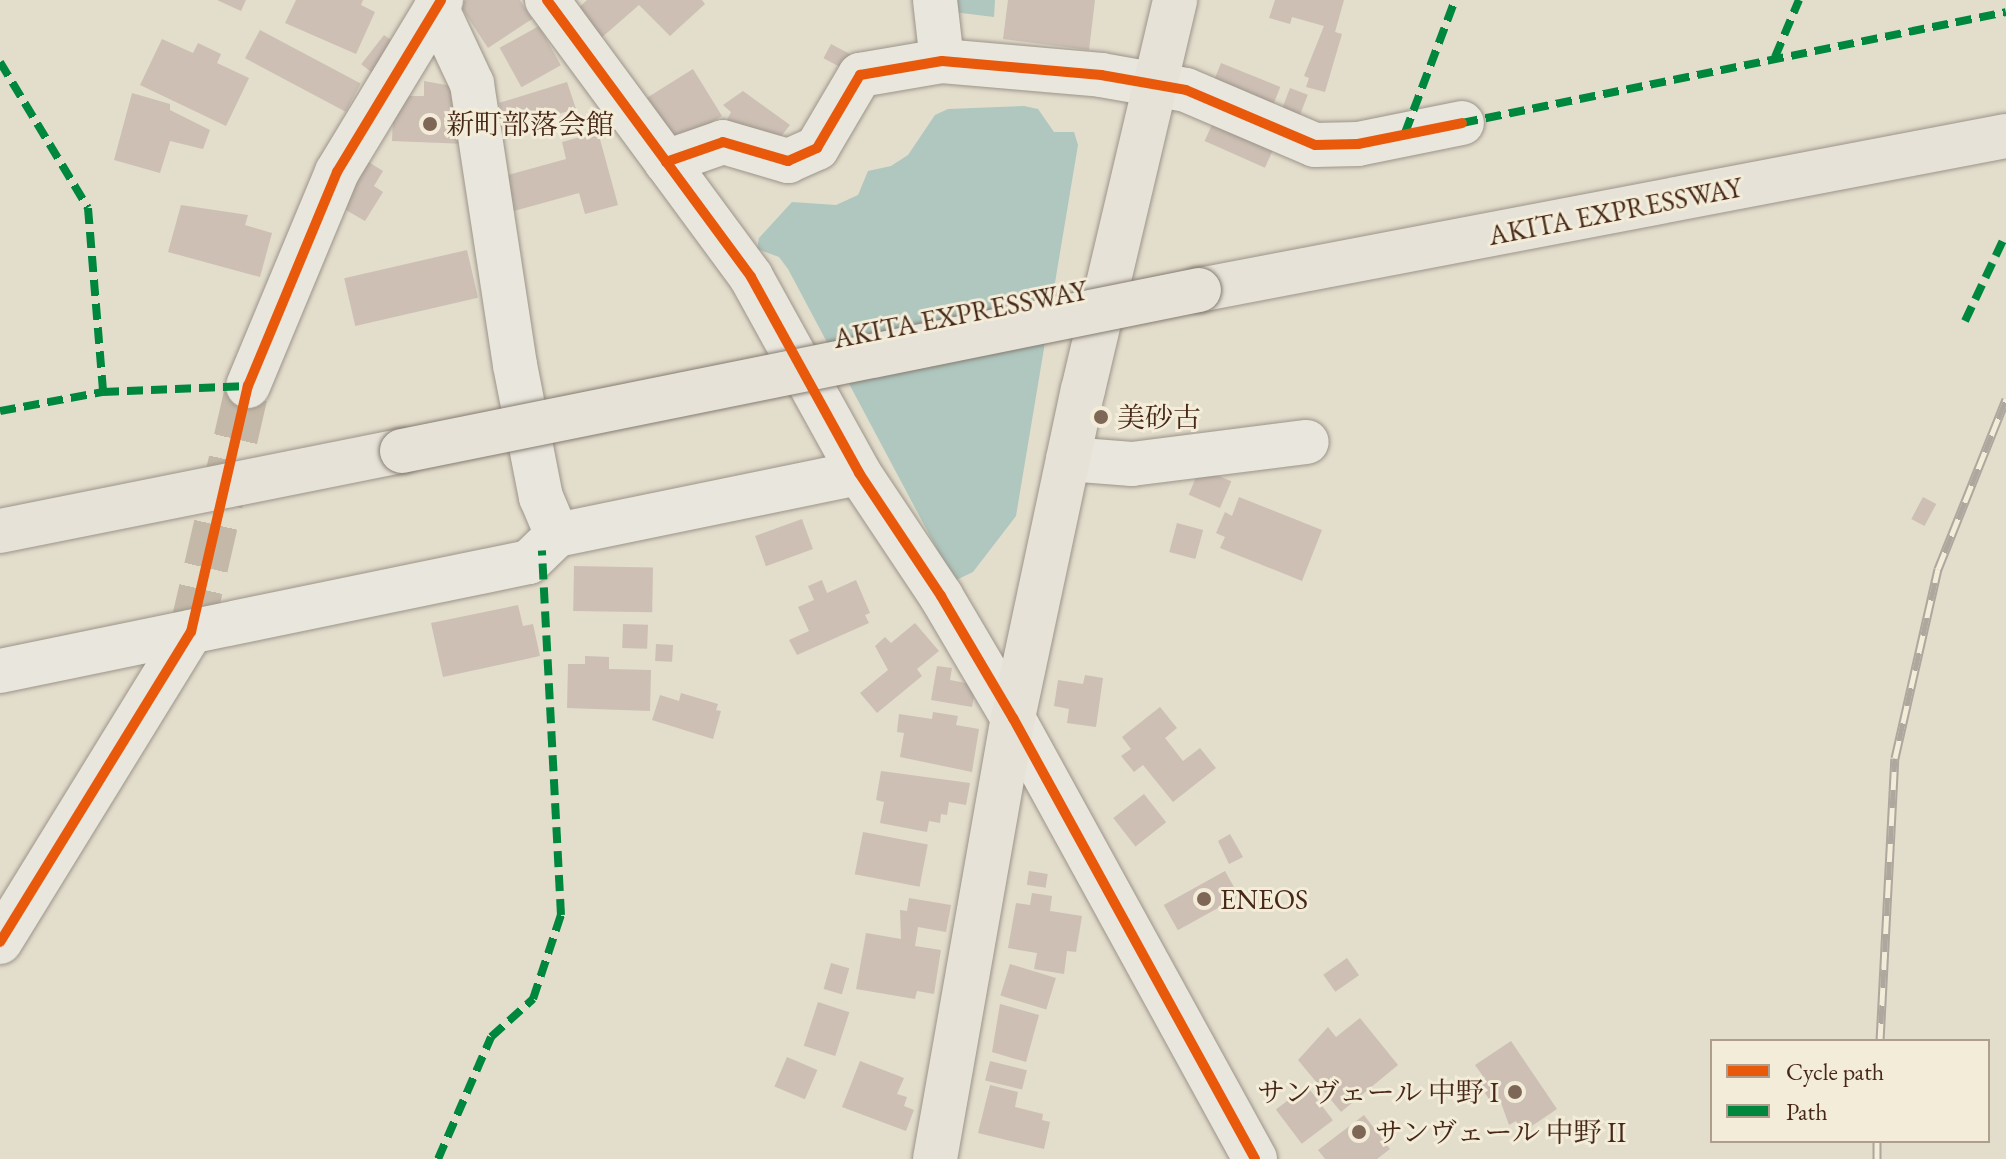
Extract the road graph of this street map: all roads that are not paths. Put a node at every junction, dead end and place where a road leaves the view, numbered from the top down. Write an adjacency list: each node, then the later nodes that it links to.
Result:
1 (547, 0): 9 (street)
2 (935, 0): 5 (street)
3 (1175, 0): 6 (highway)
4 (438, 3): 10 (street); 15 (street)
5 (942, 61): 6 (street); 9 (street)
6 (1154, 83): 7 (street); 12 (highway)
7 (1462, 123)
8 (1994, 139): 14 (highway, AKITA EXPRESSWAY, bridge)
9 (666, 162): 13 (street)
10 (248, 386)
11 (1307, 442): 12 (street)
12 (1068, 459): 18 (highway)
13 (859, 473): 15 (street); 18 (street)
14 (0, 531)
15 (557, 535): 16 (street)
16 (191, 632): 17 (street); 19 (street)
17 (0, 671)
18 (1013, 718): 20 (highway); 21 (street)
19 (0, 942)
20 (935, 1159)
21 (1255, 1159)

